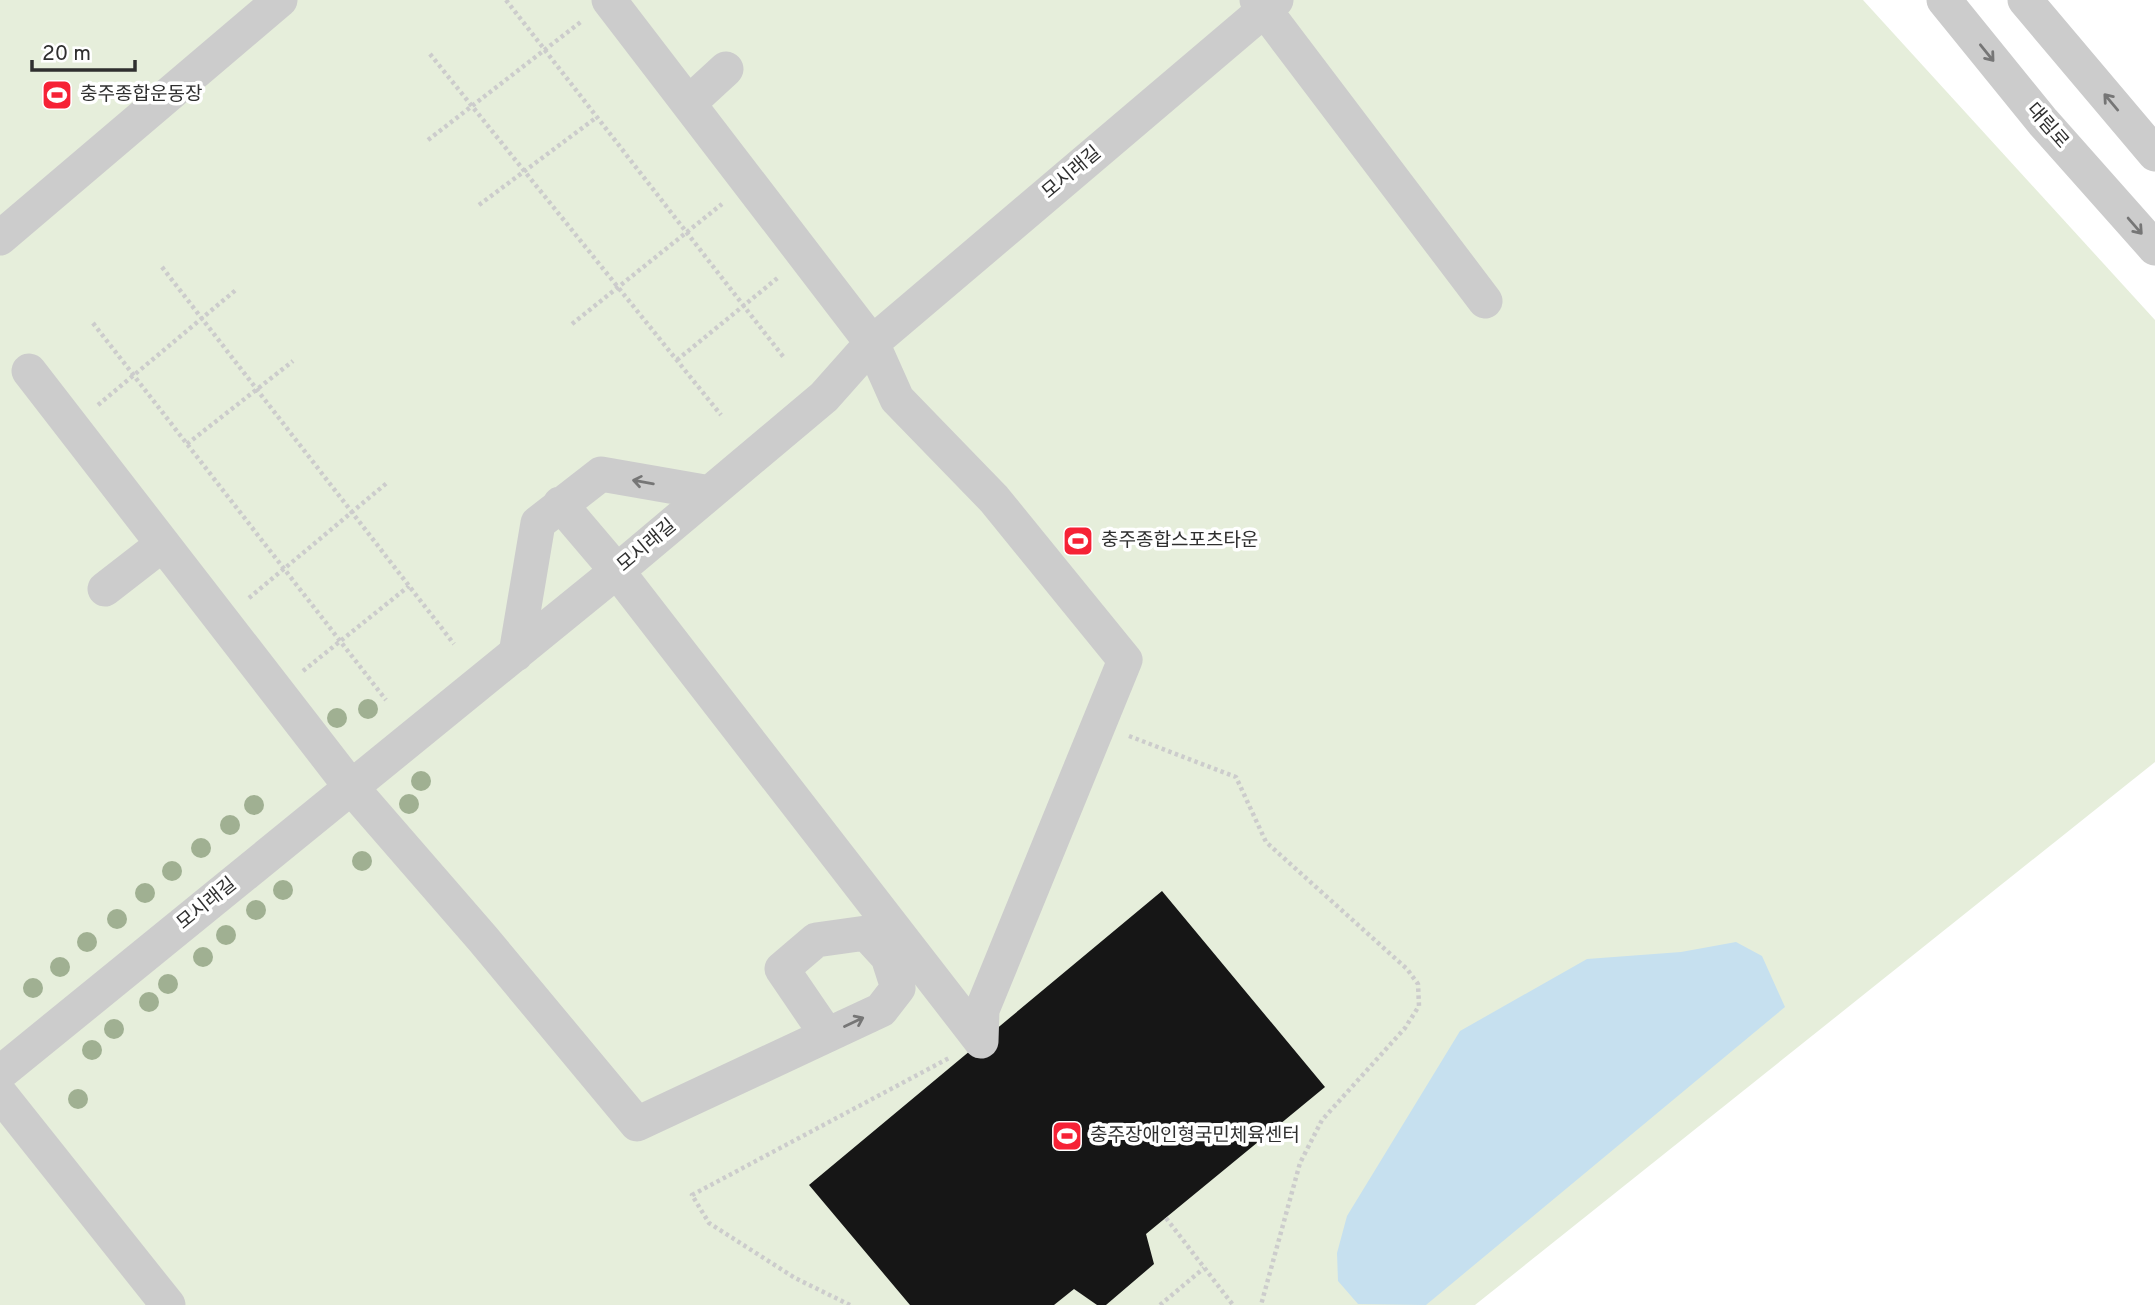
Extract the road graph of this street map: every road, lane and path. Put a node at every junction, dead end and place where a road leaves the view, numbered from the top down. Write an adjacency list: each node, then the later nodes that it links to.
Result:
1 (280, 0): 19 (street)
2 (506, 0): 7 (path)
3 (1944, 0): 20 (street, 대림로, one-way to 20)
4 (2025, 0): 14 (street, one-way to 4)
5 (1265, 3): 25 (street); 30 (street, 모시래길)
6 (596, 10): 7 (path); 10 (street)
7 (545, 49): 11 (path); 12 (path)
8 (430, 54): 11 (path)
9 (726, 69): 10 (street)
10 (689, 103): 30 (street)
11 (472, 106): 13 (path); 15 (path)
12 (597, 117): 15 (path); 18 (path)
13 (428, 140)
14 (2155, 154)
15 (524, 171): 17 (path); 23 (path)
16 (726, 201): 18 (path)
17 (479, 205)
18 (686, 233): 23 (path); 26 (path)
19 (0, 238)
20 (2155, 248)
21 (162, 267): 27 (path)
22 (783, 273): 26 (path)
23 (618, 287): 29 (path); 32 (path)
24 (237, 289): 27 (path)
25 (1485, 301)
26 (743, 306): 31 (path); 32 (path)
27 (202, 318): 35 (path); 36 (path)
28 (93, 323): 35 (path)
29 (572, 324)
30 (872, 343): 41 (street, 모시래길); 55 (street)
31 (785, 359)
32 (677, 360): 38 (path)
33 (293, 361): 36 (path)
34 (29, 371): 44 (street)
35 (133, 375): 37 (path); 39 (path)
36 (257, 390): 39 (path); 43 (path)
37 (92, 410)
38 (721, 415)
39 (187, 444): 45 (path)
40 (388, 482): 43 (path)
41 (710, 493): 42 (street, one-way to 42); 46 (street, 모시래길)
42 (560, 504): 46 (street); 52 (street)
43 (352, 512): 45 (path); 47 (path)
44 (163, 544): 48 (street); 56 (street)
45 (284, 568): 49 (path); 50 (path)
46 (617, 571): 52 (street, 모시래길); 58 (street)
47 (409, 586): 50 (path); 51 (path)
48 (105, 589)
49 (244, 602)
50 (341, 641): 53 (path); 54 (path)
51 (454, 644)
52 (516, 654): 56 (street, 모시래길)
53 (300, 673)
54 (386, 700)
55 (1098, 724): 58 (street); 67 (path)
56 (351, 787): 57 (street, one-way to 57); 59 (street, 모시래길)
57 (827, 1035)
58 (981, 1041): 64 (path)
59 (0, 1073)
60 (0, 1094): 63 (street)
61 (1166, 1218): 62 (path)
62 (1205, 1268): 65 (path); 66 (path)
63 (168, 1305)
64 (850, 1305)
65 (1160, 1305)
66 (1233, 1305)
67 (1261, 1305)

